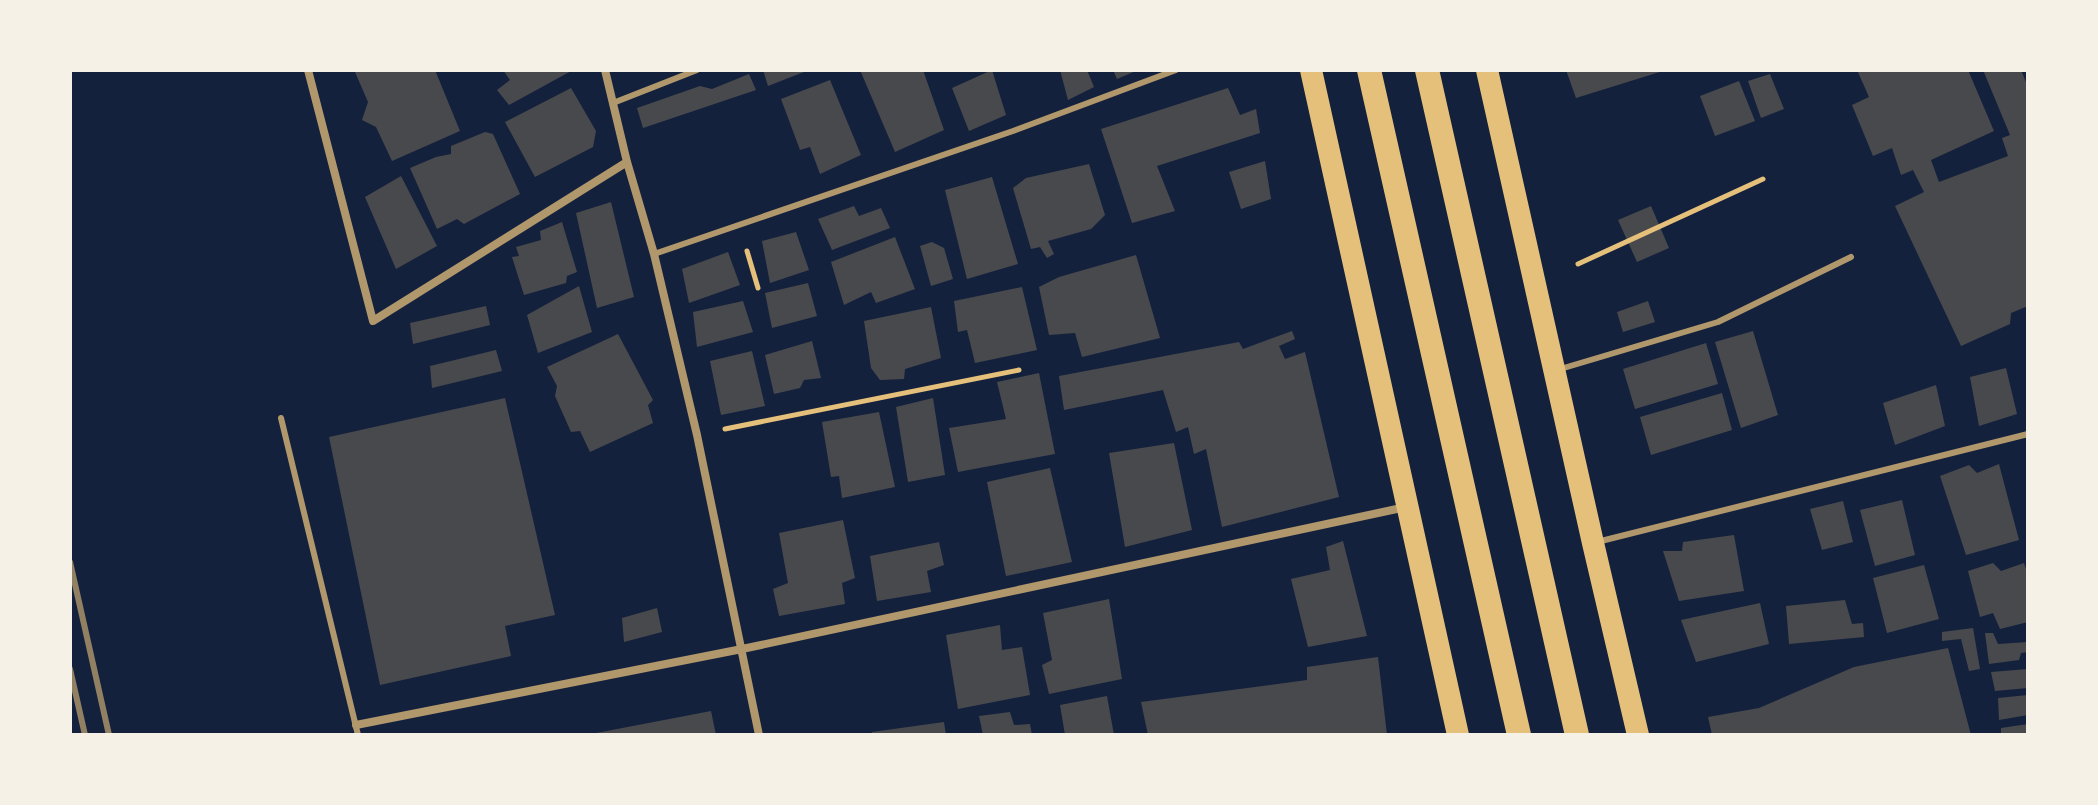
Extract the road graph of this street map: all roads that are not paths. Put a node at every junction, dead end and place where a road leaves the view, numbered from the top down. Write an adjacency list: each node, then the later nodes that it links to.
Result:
1 (308, 70): 10 (street)
2 (605, 70): 9 (street)
3 (697, 70): 9 (lane)
4 (1176, 70): 11 (lane)
5 (1311, 70): 16 (highway)
6 (1369, 70): 23 (highway)
7 (1427, 70): 24 (highway)
8 (1487, 70): 13 (highway)
9 (613, 103): 10 (street)
10 (627, 162): 11 (street)
11 (654, 254): 18 (street)
12 (1851, 257): 13 (lane)
13 (1554, 371): 17 (highway)
14 (281, 418): 19 (lane)
15 (2028, 434): 17 (lane)
16 (1406, 507): 18 (street); 22 (highway)
17 (1593, 543): 25 (highway)
18 (742, 649): 19 (street); 21 (street)
19 (356, 725): 20 (lane)
20 (358, 735)
21 (759, 735)
22 (1458, 735)
23 (1519, 735)
24 (1577, 735)
25 (1638, 735)

